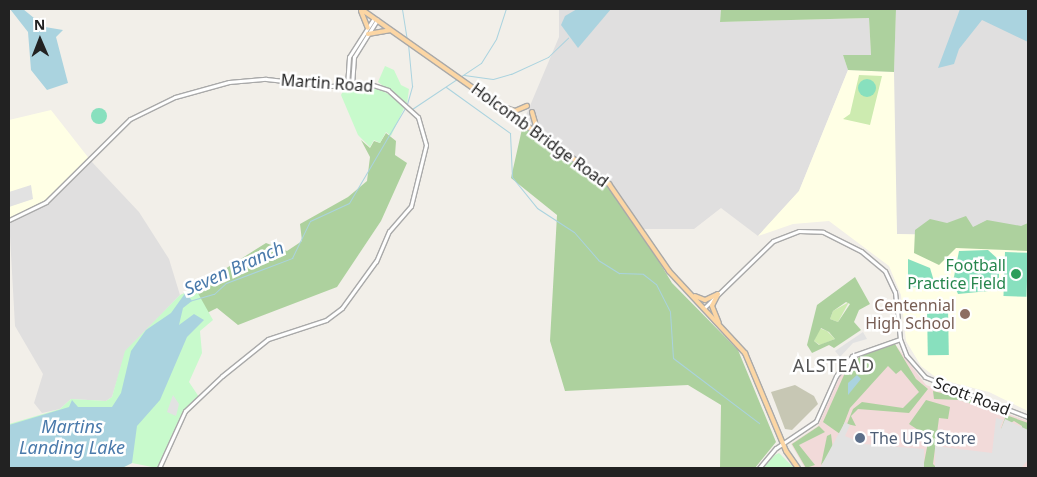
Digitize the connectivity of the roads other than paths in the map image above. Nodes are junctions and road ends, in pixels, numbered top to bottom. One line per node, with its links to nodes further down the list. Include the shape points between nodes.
1 (360, 9): 2 (main road, Holcomb Bridge Road); 3 (main road)
2 (376, 19): 3 (street); 4 (main road, Holcomb Bridge Road); 5 (street)
3 (368, 28): 7 (street, via 349,57)
4 (390, 30): 5 (main road); 8 (main road, Holcomb Bridge Road)
5 (368, 34): 6 (street, via 354,57)
6 (352, 85): 7 (street, Martin Road); 20 (street, Martin Road, via 370,84 388,90 421,122 426,145 410,206 389,231 376,261 337,314 268,339 190,406)
7 (347, 86): 12 (street, Martin Road, via 248,79 161,102 119,126 46,202)
8 (501, 106): 9 (main road, via 515,111); 11 (main road, Holcomb Bridge Road)
9 (527, 106)
10 (532, 112): 11 (main road)
11 (538, 132): 14 (main road, Holcomb Bridge Road, via 609,184 665,266)
12 (9, 220)
13 (718, 294): 14 (main road, via 705,300); 15 (street, Scott Road); 16 (main road, via 712,306); 17 (street, Scott Road, via 773,241 799,231 823,232 860,251 885,271 895,292)
14 (691, 295): 15 (main road, Holcomb Bridge Road)
15 (704, 308): 16 (main road, Holcomb Bridge Road)
16 (719, 324): 19 (main road, Holcomb Bridge Road, via 751,363)
17 (900, 339): 18 (street, Scott Road, via 915,368 935,384); 19 (street, via 852,356 836,376 816,421)
18 (1028, 417)
19 (783, 443): 21 (street); 22 (main road, Holcomb Bridge Road)
20 (159, 468)
21 (759, 468)
22 (798, 468)

